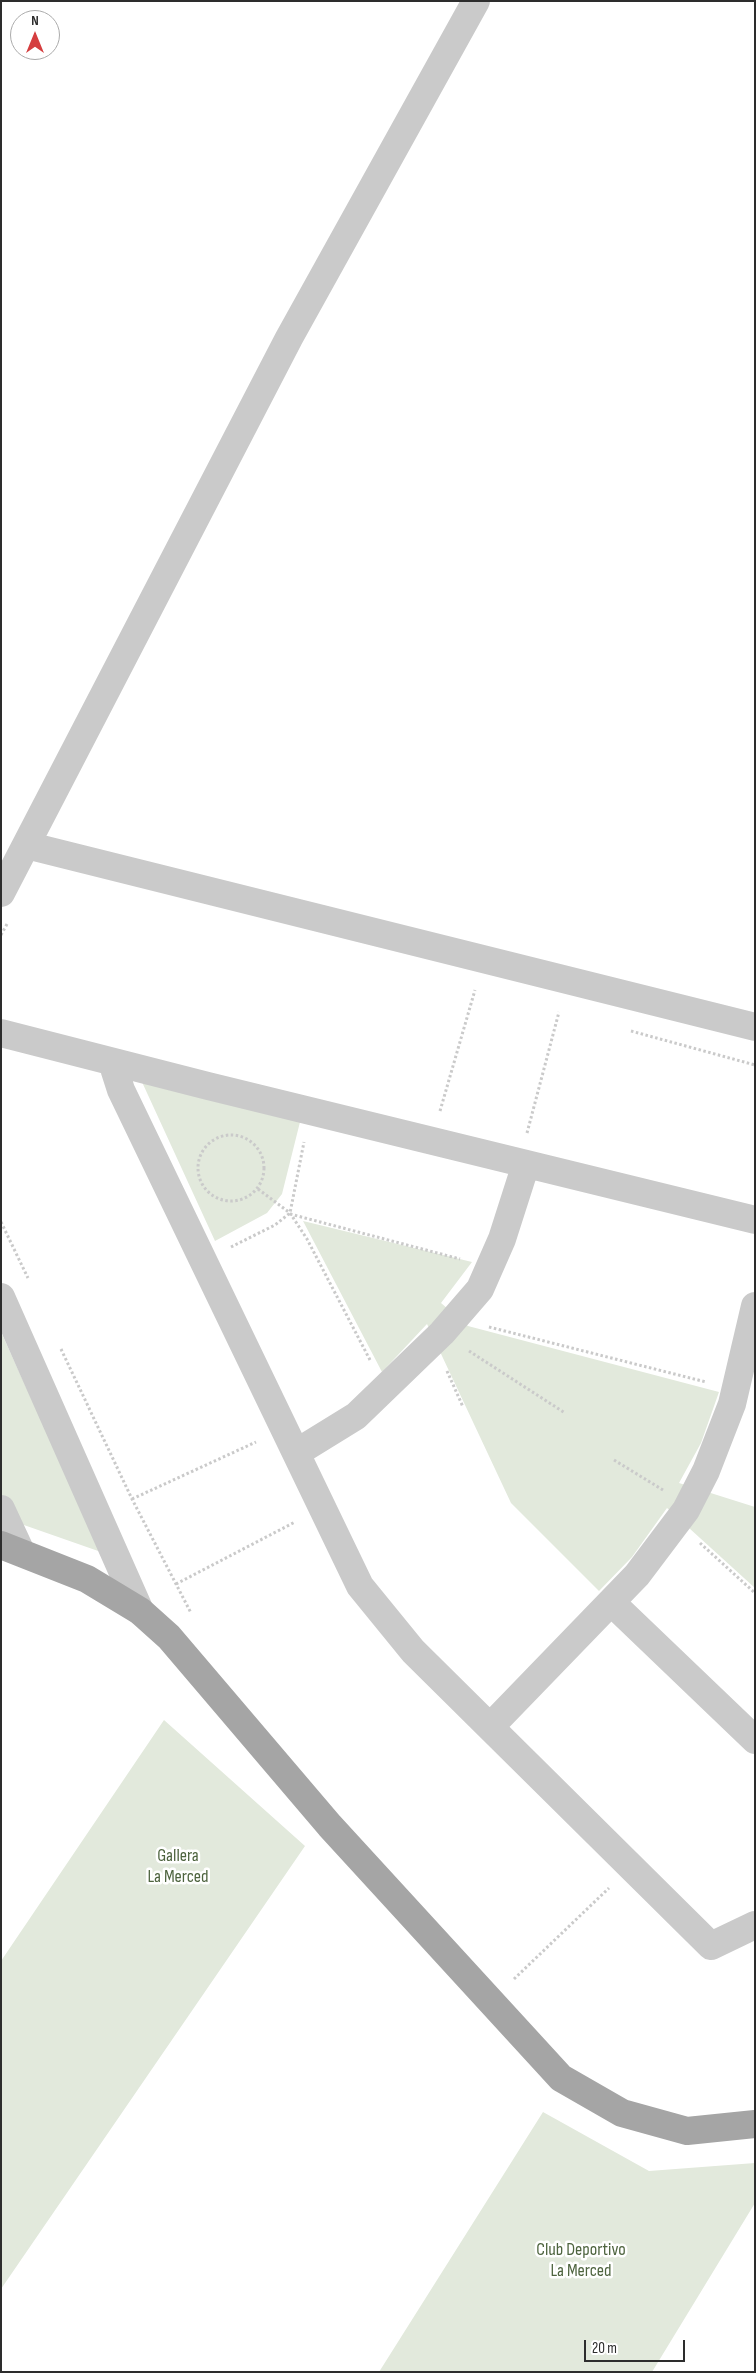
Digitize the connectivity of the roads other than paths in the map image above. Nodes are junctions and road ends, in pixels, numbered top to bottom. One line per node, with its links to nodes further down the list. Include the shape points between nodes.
1 (476, 1): 2 (street, via 289,338)
2 (26, 845): 3 (street); 4 (street)
3 (1, 893)
4 (755, 1027)
5 (1, 1033): 6 (street)
6 (112, 1062): 7 (street); 12 (street, via 121,1090)
7 (522, 1163): 8 (street); 12 (street, via 502,1239 480,1289 400,1375 356,1416)
8 (755, 1220)
9 (1, 1297): 16 (street)
10 (755, 1306): 11 (street)
11 (741, 1397): 15 (street, via 686,1510 674,1508 637,1575)
12 (296, 1453): 17 (street, via 360,1586 413,1651)
13 (1, 1509): 14 (street)
14 (11, 1549): 16 (main road, via 87,1579)
15 (611, 1602): 17 (street); 18 (street)
16 (140, 1611): 20 (main road, via 168,1637 330,1826 561,2078 622,2113 687,2131)
17 (490, 1727): 19 (street, via 711,1946)
18 (755, 1740)
19 (755, 1925)
20 (755, 2124)

